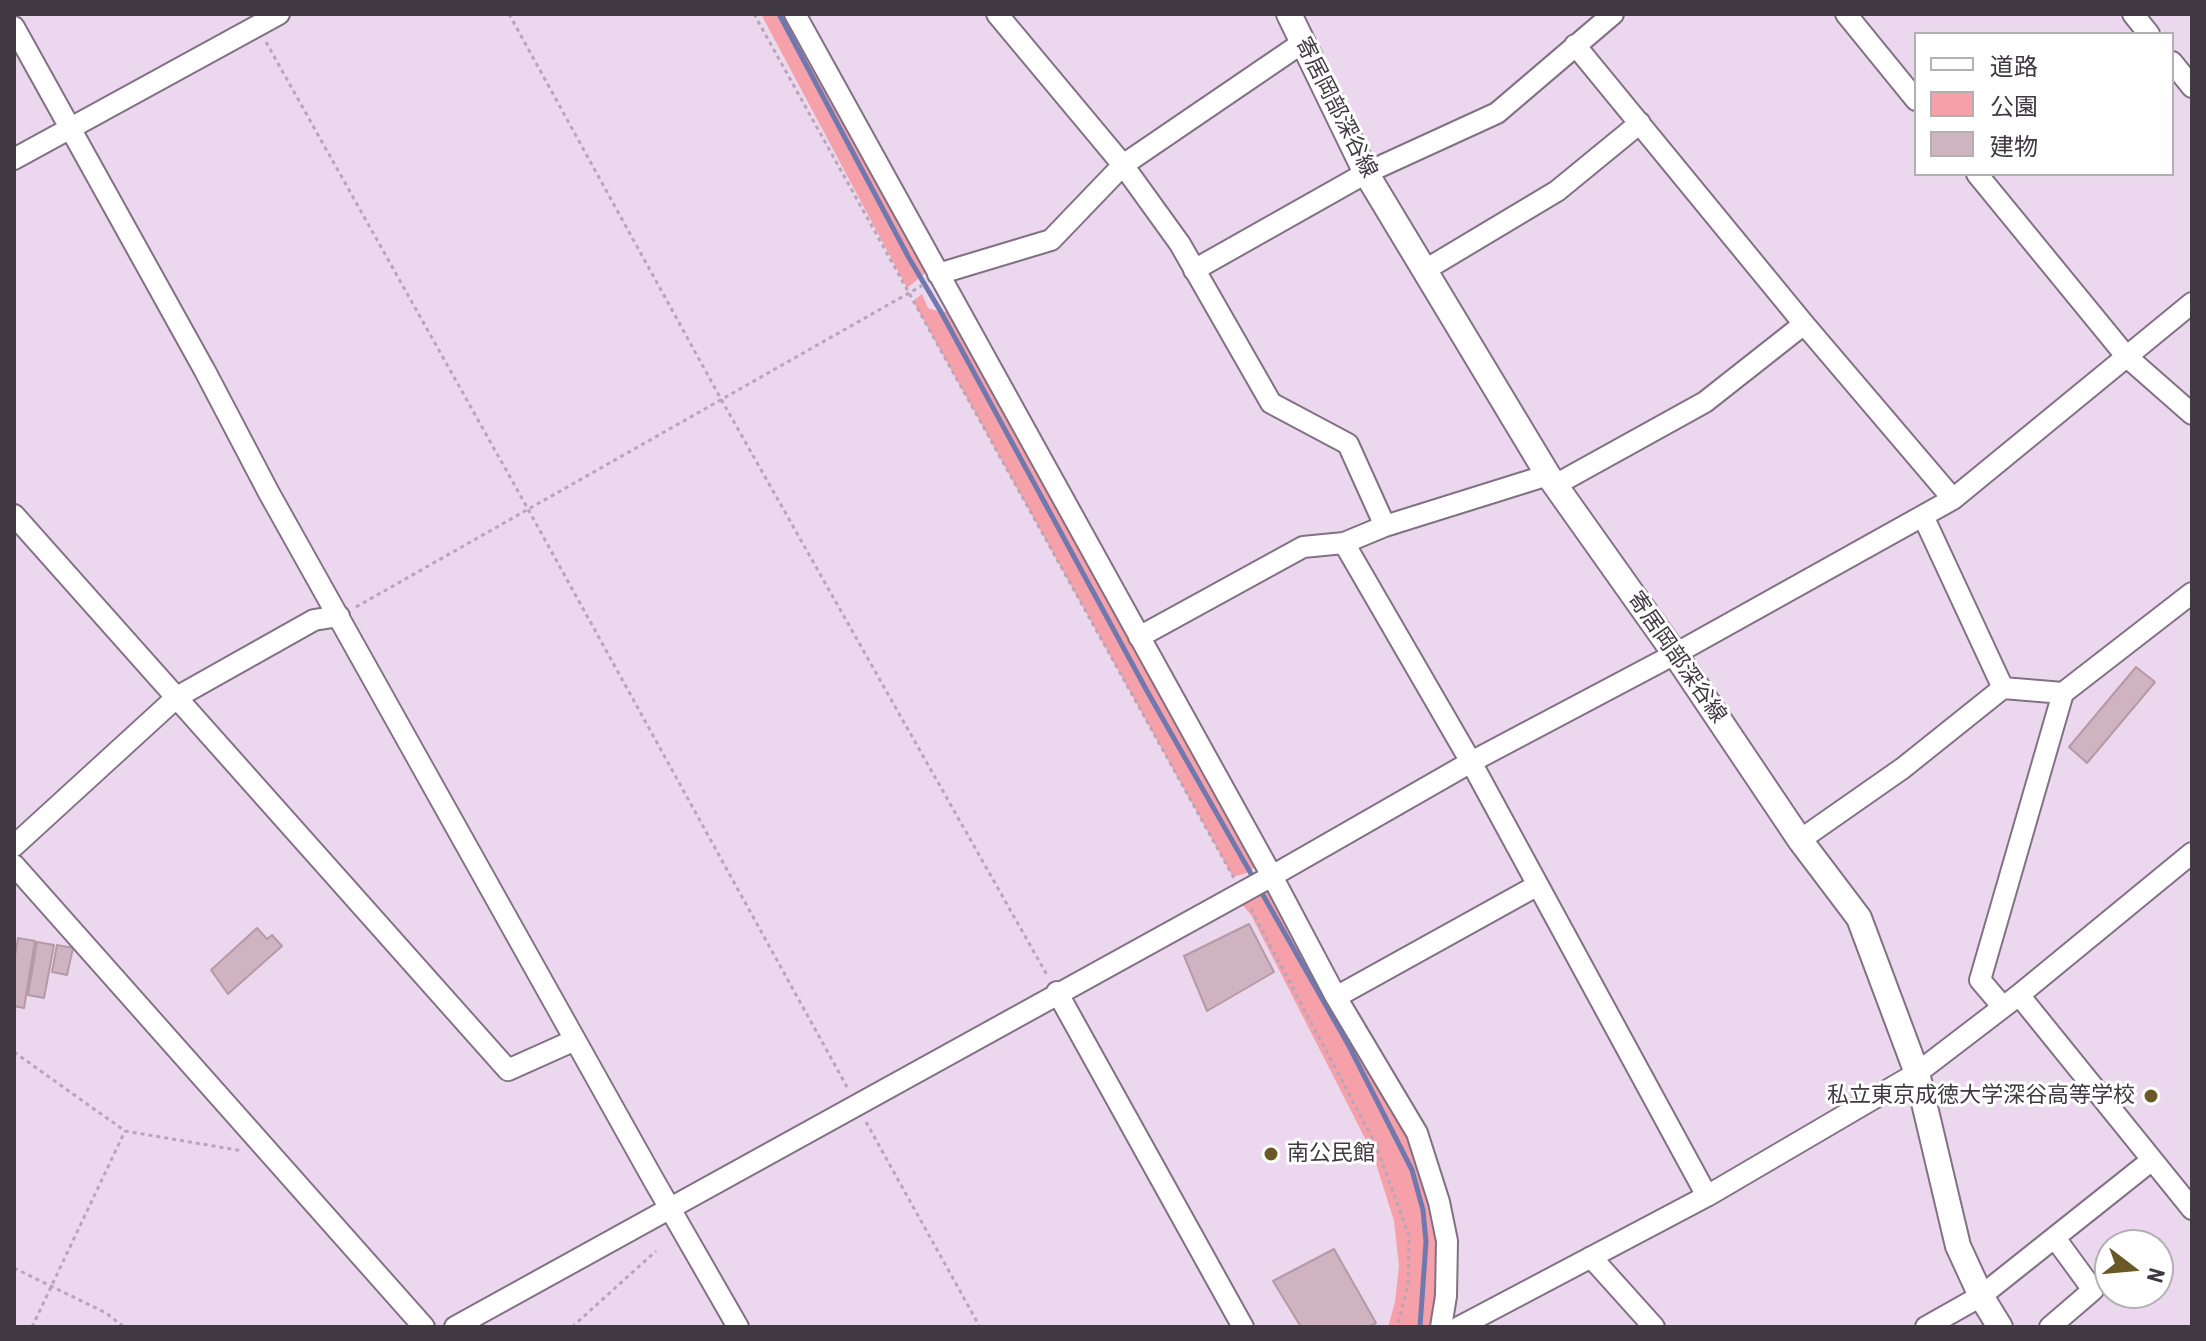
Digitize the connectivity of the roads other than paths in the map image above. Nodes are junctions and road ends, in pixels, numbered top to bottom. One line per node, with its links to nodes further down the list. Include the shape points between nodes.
1 (279, 14): 16 (street)
2 (795, 14): 23 (street)
3 (997, 14): 18 (street)
4 (1289, 14): 10 (main road, 寄居岡部深谷線)
5 (1613, 14): 11 (street)
6 (1846, 14): 14 (street)
7 (2133, 14): 9 (street)
8 (14, 27): 16 (street)
9 (2147, 32)
10 (1302, 43): 18 (street); 19 (main road, 寄居岡部深谷線)
11 (1575, 45): 15 (street); 19 (street, via 1497,113)
12 (2174, 64): 13 (street)
13 (2192, 87)
14 (1914, 98)
15 (1640, 123): 22 (street, via 1557,191); 25 (street)
16 (71, 128): 17 (street); 35 (street)
17 (14, 159)
18 (1123, 165): 21 (street); 23 (street, via 1051,240)
19 (1366, 173): 21 (street); 22 (main road, 寄居岡部深谷線)
20 (1979, 176): 26 (street)
21 (1194, 270): 32 (street, via 1271,403 1348,444)
22 (1425, 270): 28 (main road, 寄居岡部深谷線)
23 (938, 274): 36 (street)
24 (2192, 303): 26 (street)
25 (1804, 324): 28 (street, via 1705,402); 29 (street)
26 (2126, 356): 27 (street); 29 (street)
27 (2192, 414)
28 (1552, 480): 32 (street); 37 (main road, 寄居岡部深谷線)
29 (1953, 499): 31 (street)
30 (14, 515): 40 (street)
31 (1923, 516): 37 (street); 38 (street)
32 (1385, 526): 33 (street)
33 (1344, 543): 36 (street, via 1303,547); 41 (street)
34 (2192, 593): 39 (street)
35 (339, 616): 40 (street, via 314,620); 51 (street)
36 (1139, 637): 46 (street)
37 (1675, 654): 41 (street); 42 (main road, 寄居岡部深谷線)
38 (2003, 688): 39 (street); 42 (street, via 1903,768)
39 (2063, 693): 50 (street, via 1980,980)
40 (177, 697): 43 (street); 51 (street, via 508,1070)
41 (1471, 762): 46 (street); 47 (street)
42 (1800, 840): 52 (main road, 寄居岡部深谷線, via 1859,918)
43 (14, 846)
44 (2192, 853): 50 (street)
45 (14, 865): 60 (street)
46 (1272, 876): 48 (street); 49 (street)
47 (1538, 885): 49 (street); 54 (street)
48 (1057, 992): 55 (street); 63 (street)
49 (1336, 997): 64 (street, via 1417,1133 1439,1202 1447,1241)
50 (2011, 1001): 52 (street); 53 (street)
51 (575, 1040): 55 (street)
52 (1917, 1073): 54 (street); 59 (main road, 寄居岡部深谷線, via 1958,1246)
53 (2152, 1160): 56 (street); 57 (street)
54 (1707, 1196): 58 (street)
55 (669, 1208): 61 (street); 62 (street)
56 (2192, 1209)
57 (2055, 1238): 59 (street); 69 (street, via 2093,1290)
58 (1591, 1257): 65 (street); 66 (street)
59 (1981, 1296): 67 (street); 68 (main road, 寄居岡部深谷線)
60 (424, 1327)
61 (455, 1327)
62 (738, 1327)
63 (1243, 1327)
64 (1441, 1327)
65 (1459, 1327)
66 (1654, 1327)
67 (1926, 1327)
68 (2000, 1327)
69 (2050, 1327)

